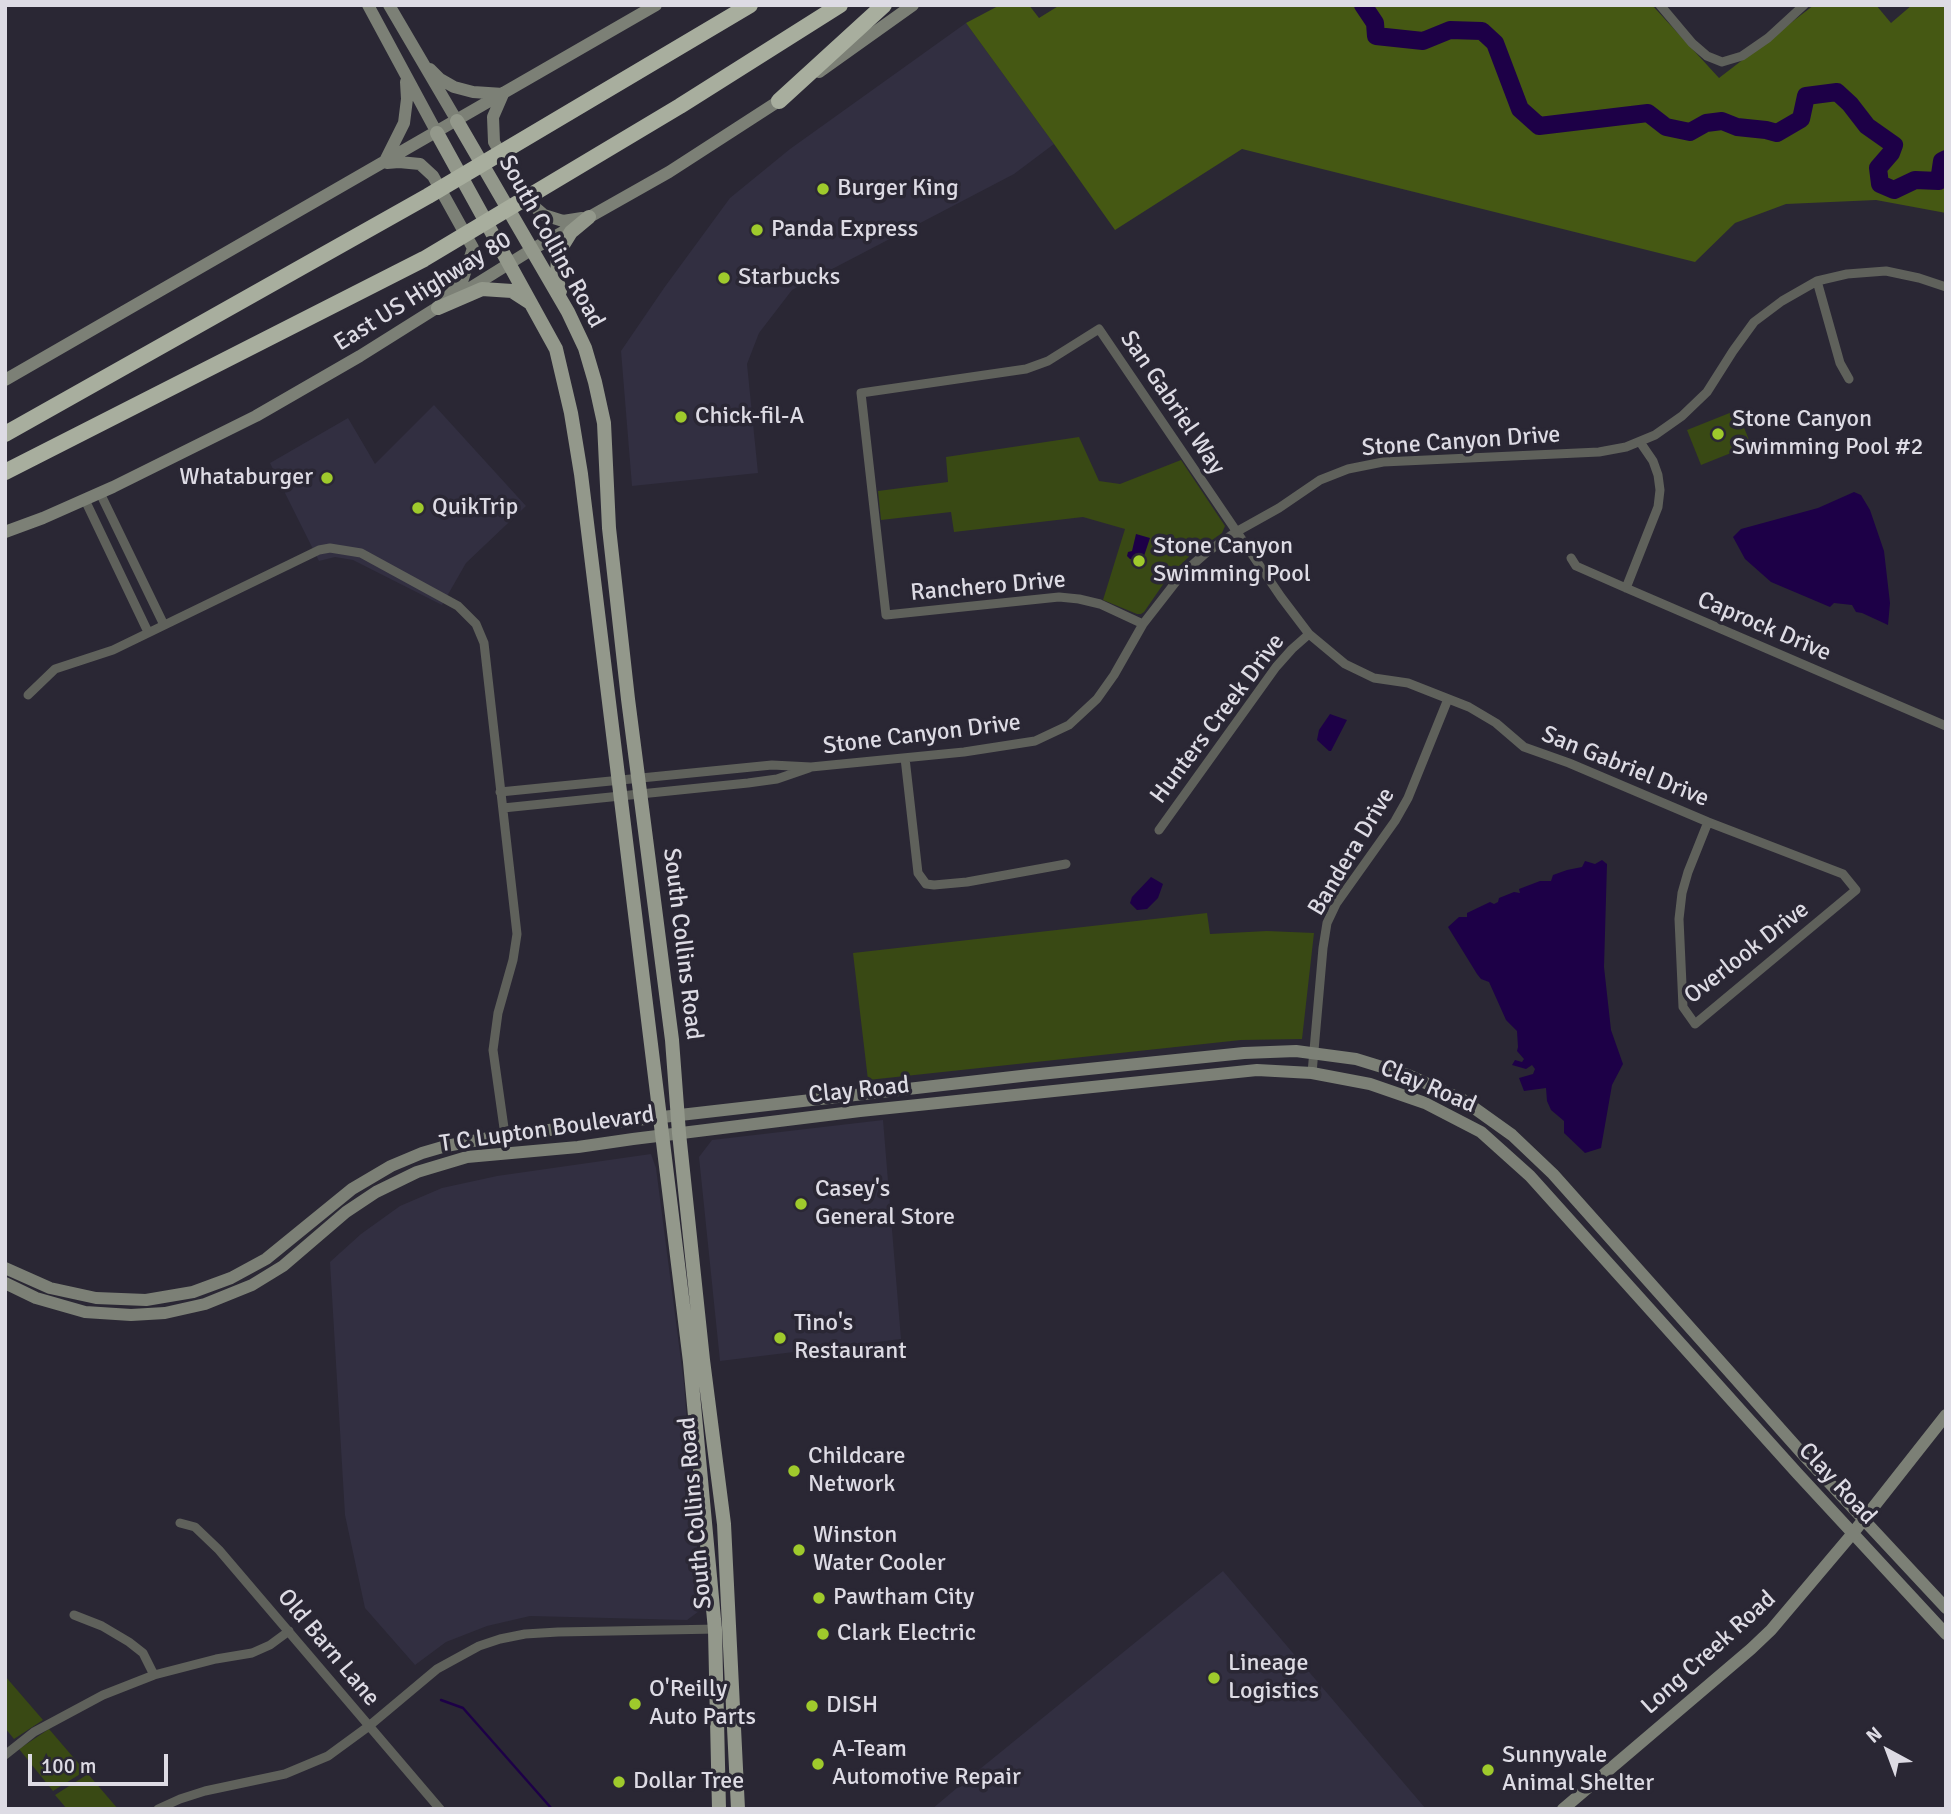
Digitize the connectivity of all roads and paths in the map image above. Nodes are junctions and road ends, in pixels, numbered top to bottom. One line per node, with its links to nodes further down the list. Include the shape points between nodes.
1 (368, 5): 11 (main road)
2 (388, 5): 10 (main road)
3 (656, 5): 12 (main road)
4 (750, 5): 28 (highway, via 428,196)
5 (840, 5): 30 (highway, via 424,259)
6 (884, 5): 13 (highway)
7 (913, 5): 13 (main road, East US Highway 80)
8 (1660, 5): 9 (street, via 1692,43 1722,62 1742,56)
9 (1804, 5)
10 (422, 62): 12 (main road, via 454,87); 14 (main road)
11 (406, 77): 15 (main road); 16 (main road, via 404,123)
12 (503, 94): 14 (main road); 17 (main road, via 494,117 494,142 529,202 544,215 563,221)
13 (779, 101): 17 (main road, East US Highway 80)
14 (457, 121): 15 (main road); 18 (main road, South Collins Road)
15 (437, 132): 16 (main road); 19 (main road, South Collins Road)
16 (383, 164): 23 (main road, via 420,164 433,176 473,248 462,282); 26 (main road)
17 (589, 217): 18 (main road, East US Highway 80); 24 (main road, via 571,232 558,253 557,280)
18 (531, 250): 19 (main road, East US Highway 80); 24 (main road, South Collins Road)
19 (508, 263): 22 (main road, South Collins Road); 23 (main road, East US Highway 80)
20 (1817, 281): 21 (street, Stone Canyon Drive, via 1886,271); 25 (street, via 1840,363); 29 (street, Stone Canyon Drive, via 1755,322 1707,392 1682,416)
21 (1946, 287)
22 (530, 303): 23 (main road, via 512,291 482,289); 34 (main road, South Collins Road, via 555,349 571,413)
23 (438, 308): 31 (main road, East US Highway 80, via 256,416)
24 (568, 312): 33 (main road, South Collins Road, via 585,348 604,423)
25 (1849, 379)
26 (5, 380)
27 (861, 393): 36 (street, San Gabriel Way, via 1026,369 1100,329); 39 (street, Ranchero Drive, via 886,615 1059,597 1100,604)
28 (5, 434)
29 (1640, 442): 36 (street, Stone Canyon Drive, via 1599,452 1383,462 1348,469 1320,480); 38 (street, via 1653,461 1660,490 1658,507)
30 (5, 472)
31 (100, 493): 32 (main road, East US Highway 80); 40 (street)
32 (85, 500): 35 (main road, East US Highway 80); 41 (street)
33 (609, 528): 34 (main road); 49 (main road, South Collins Road)
34 (588, 530): 50 (main road, South Collins Road)
35 (5, 531)
36 (1236, 532): 39 (street, Stone Canyon Drive, via 1182,574); 42 (street, San Gabriel Drive)
37 (1571, 558): 38 (street, Caprock Drive, via 1576,566)
38 (1626, 589): 45 (street, Caprock Drive)
39 (1143, 624): 46 (street, Stone Canyon Drive, via 1103,691 1069,725 1018,745)
40 (164, 625): 41 (street); 52 (street, via 319,550 361,553 458,606 476,624 484,643)
41 (148, 632): 43 (street, via 113,650 55,669)
42 (1309, 634): 44 (street, San Gabriel Drive, via 1345,664 1374,678 1408,683); 57 (street, Hunters Creek Drive, via 1276,667)
43 (28, 695)
44 (1448, 699): 56 (street, San Gabriel Drive, via 1496,723 1524,747); 60 (street, Bandera Drive, via 1408,798 1327,923)
45 (1946, 726)
46 (905, 758): 47 (street, Stone Canyon Drive); 58 (street, via 918,873 926,884)
47 (811, 767): 48 (street, Stone Canyon Drive); 51 (street, Stone Canyon Drive, via 777,779)
48 (721, 770): 49 (street, Stone Canyon Drive); 51 (street)
49 (638, 779): 50 (street, Stone Canyon Drive); 53 (main road, South Collins Road)
50 (619, 780): 52 (street, Stone Canyon Drive); 54 (main road, South Collins Road)
51 (723, 786): 53 (street, Stone Canyon Drive)
52 (500, 792): 55 (street)
53 (640, 795): 54 (street, Stone Canyon Drive); 62 (main road, South Collins Road)
54 (621, 797): 55 (street, Stone Canyon Drive); 63 (main road, South Collins Road)
55 (503, 808): 65 (street, via 517,934 493,1050)
56 (1708, 822): 59 (street, San Gabriel Drive, via 1843,874); 59 (street, Overlook Drive, via 1682,892 1679,919 1683,1007 1696,1024)
57 (1159, 830)
58 (1066, 864)
59 (1856, 890)
60 (1313, 1053): 61 (street, Bandera Drive); 62 (main road, Clay Road, via 1244,1053); 76 (main road, Clay Road, via 1356,1059 1408,1075 1463,1100 1512,1135 1553,1174)
61 (1312, 1073): 64 (main road, Clay Road, via 1257,1070); 78 (main road, Clay Road, via 1381,1087 1426,1103 1481,1132 1530,1176)
62 (678, 1115): 63 (main road, T C Lupton Boulevard); 64 (main road, South Collins Road)
63 (660, 1116): 65 (main road, T C Lupton Boulevard); 66 (main road, South Collins Road)
64 (679, 1133): 66 (main road, T C Lupton Boulevard); 74 (main road, South Collins Road)
65 (505, 1135): 67 (main road); 68 (main road, T C Lupton Boulevard, via 404,1160 352,1189)
66 (662, 1135): 67 (main road, T C Lupton Boulevard); 74 (main road, South Collins Road)
67 (507, 1152): 69 (main road, T C Lupton Boulevard, via 452,1160 417,1172 366,1198)
68 (316, 1219): 69 (main road); 72 (main road, T C Lupton Boulevard, via 276,1252 231,1278 182,1294)
69 (325, 1231): 73 (main road, T C Lupton Boulevard, via 283,1266 241,1291 189,1309)
70 (5, 1268): 72 (main road, T C Lupton Boulevard, via 59,1290)
71 (5, 1283): 73 (main road, T C Lupton Boulevard, via 74,1310)
72 (132, 1300): 73 (main road)
73 (131, 1315)
74 (695, 1345): 81 (main road, South Collins Road, via 724,1524)
75 (1946, 1415): 76 (main road, Long Creek Road)
76 (1864, 1519): 78 (main road, Long Creek Road); 79 (main road, Clay Road)
77 (180, 1523): 82 (street, Old Barn Lane, via 203,1534)
78 (1853, 1532): 83 (main road, Clay Road); 91 (main road, Long Creek Road, via 1789,1611 1751,1649)
79 (1946, 1608)
80 (74, 1615): 84 (street, via 129,1642 143,1653)
81 (722, 1629): 85 (street, via 558,1632 500,1639 437,1669); 89 (main road, South Collins Road); 90 (main road, South Collins Road)
82 (289, 1631): 84 (street, via 252,1653); 85 (street, Old Barn Lane)
83 (1946, 1634)
84 (154, 1675): 86 (street, via 103,1695 34,1732)
85 (369, 1726): 87 (street, via 328,1756 285,1774 205,1791); 88 (street, Old Barn Lane)
86 (5, 1755)
87 (158, 1809)
88 (440, 1809)
89 (719, 1809)
90 (738, 1809)
91 (1563, 1809)

